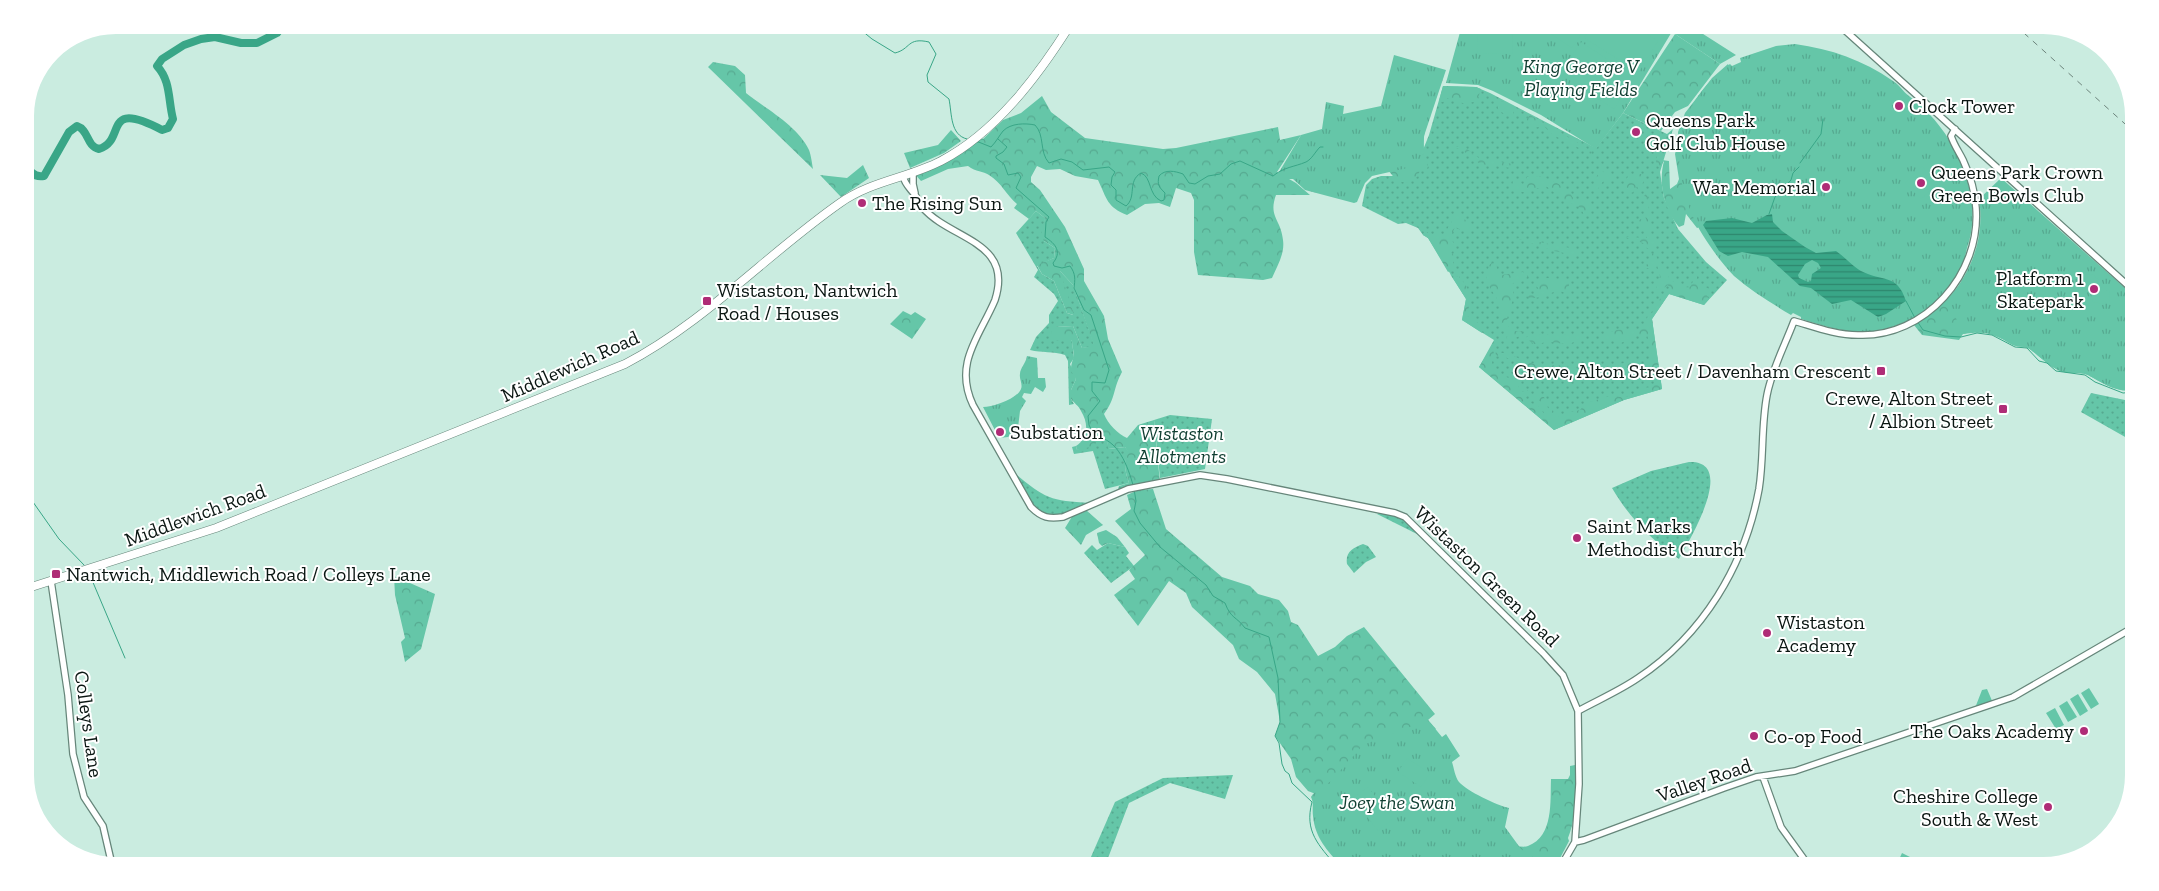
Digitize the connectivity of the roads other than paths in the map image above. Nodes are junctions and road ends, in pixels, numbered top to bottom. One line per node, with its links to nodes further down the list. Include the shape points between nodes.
1 (1064, 34): 4 (highway, Middlewich Road, via 1027,88 977,135 941,161)
2 (1849, 34): 3 (street)
3 (1955, 130): 7 (street); 11 (street, via 1951,136 1968,173 1977,217 1967,264 1956,282 1939,304 1920,318 1886,332 1856,335 1794,321 1768,388 1756,503 1746,538 1730,574 1702,619 1666,656 1632,682)
4 (913, 172): 5 (highway, Middlewich Road); 6 (street)
5 (903, 176): 6 (street, Wistaston Green Road, via 905,184); 8 (highway, Middlewich Road, via 869,186 840,202 700,313 647,352 624,364 216,528)
6 (915, 195): 11 (street, Wistaston Green Road, via 923,208 940,222 986,252 998,270 999,290 967,359 967,389 1031,507 1039,515 1057,518 1128,489 1192,476 1209,476 1395,513 1405,517 1555,666 1568,685)
7 (2125, 283)
8 (51, 581): 9 (highway, Middlewich Road); 14 (street, Colleys Lane, via 67,683 73,754 84,797 103,826)
9 (34, 586)
10 (2125, 632): 12 (street, Valley Road, via 2019,694 1795,771)
11 (1578, 711): 13 (street, Wistaston Green Road, via 1580,784)
12 (1763, 777): 13 (street, Valley Road); 16 (street, via 1781,826)
13 (1575, 842): 15 (street)
14 (110, 857)
15 (1566, 857)
16 (1803, 857)

